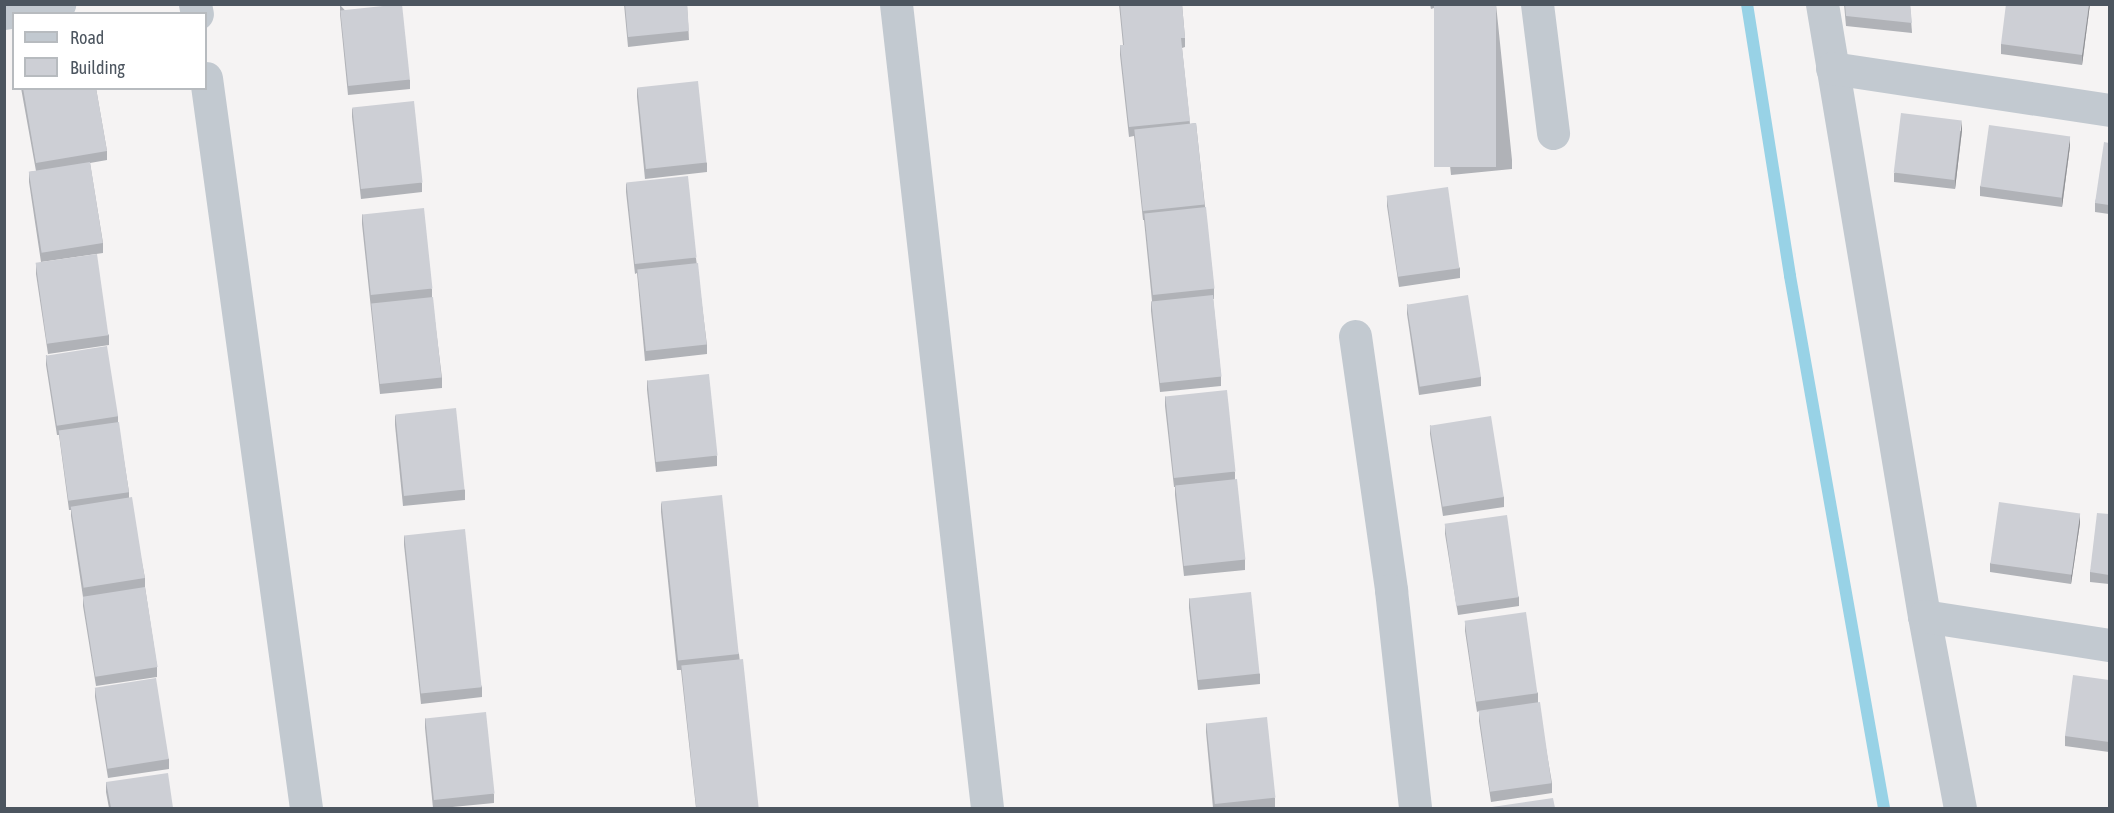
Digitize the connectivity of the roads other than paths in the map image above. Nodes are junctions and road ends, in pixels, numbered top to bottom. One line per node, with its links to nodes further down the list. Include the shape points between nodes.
1 (59, 4): 5 (street)
2 (896, 4): 14 (street)
3 (1537, 4): 9 (street)
4 (1822, 4): 6 (street)
5 (4, 13)
6 (1832, 68): 8 (street); 11 (street)
7 (207, 85): 13 (street)
8 (2109, 110)
9 (1553, 133)
10 (1355, 336): 15 (street, via 1391,590)
11 (1924, 616): 12 (street); 16 (street)
12 (2109, 645)
13 (306, 808)
14 (987, 808)
15 (1415, 808)
16 (1960, 808)

